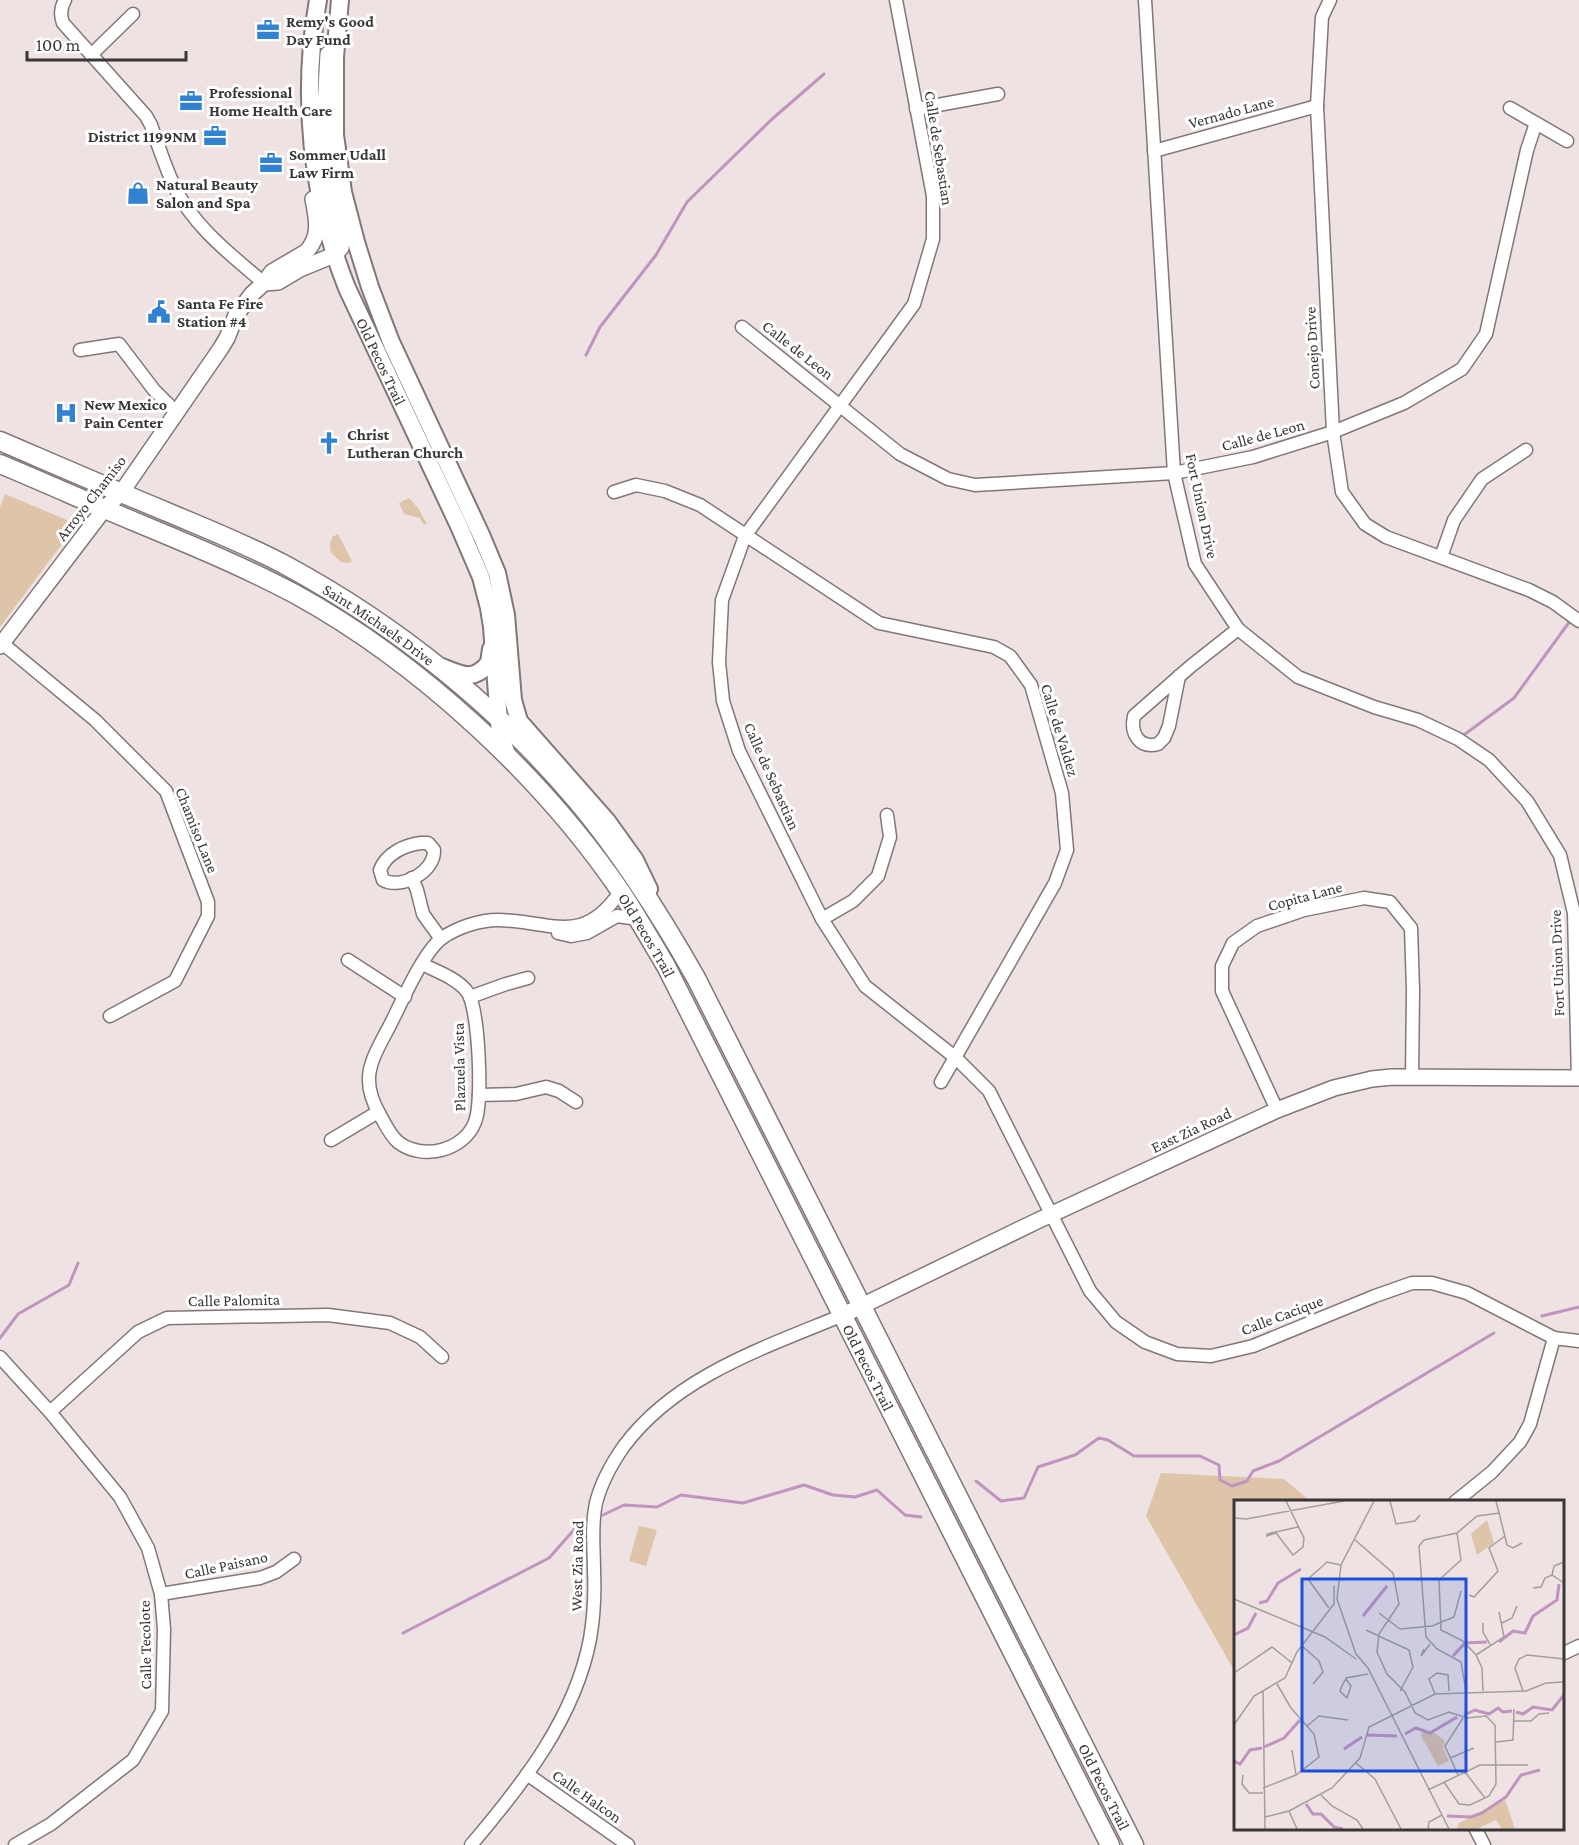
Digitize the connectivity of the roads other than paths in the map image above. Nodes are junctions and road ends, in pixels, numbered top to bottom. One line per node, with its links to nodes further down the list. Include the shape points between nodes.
1 (65, 0): 8 (street, via 61,6 63,23)
2 (318, 0): 9 (main road, Old Pecos Trail)
3 (896, 0): 13 (street, Calle de Sebastian)
4 (1145, 0): 16 (street, Fort Union Drive)
5 (1330, 0): 11 (street, Conejo Drive, via 1322,17)
6 (339, 4): 17 (street, via 328,55 324,111 327,160 342,239 341,248); 47 (main road, Old Pecos Trail, via 335,135 343,192 359,253 391,342 494,566 506,615 513,700 519,721 586,796 635,860)
7 (133, 14): 8 (street)
8 (91, 55): 18 (street, via 146,116 174,186 197,222)
9 (311, 68): 17 (main road, Old Pecos Trail, via 314,157); 18 (street, via 304,129 317,235 306,252 272,272)
10 (998, 94): 13 (street)
11 (1317, 106): 16 (street, Vernado Lane); 23 (street, Conejo Drive)
12 (1510, 108): 14 (street)
13 (916, 109): 21 (street, Calle de Sebastian, via 933,196 933,239 914,304)
14 (1536, 123): 15 (street); 23 (street, Calle de Leon, via 1486,334 1462,369 1404,403)
15 (1567, 141)
16 (1154, 151): 27 (street, Fort Union Drive)
17 (334, 255): 18 (street, Arroyo Chamiso, via 278,282); 34 (main road, Old Pecos Trail, via 472,554 485,590)
18 (264, 283): 22 (street, Arroyo Chamiso, via 236,315 227,338)
19 (742, 327): 21 (street, Calle de Leon)
20 (80, 350): 22 (street, via 119,344)
21 (841, 406): 27 (street, Calle de Leon, via 900,454 948,479 975,485); 31 (street, Calle de Sebastian)
22 (176, 412): 29 (street, Arroyo Chamiso)
23 (1333, 432): 27 (street, Calle de Leon, via 1252,457); 32 (street, Conejo Drive, via 1342,492 1365,524 1386,537)
24 (0, 441): 29 (main road, Saint Michaels Drive)
25 (1526, 450): 32 (street, via 1482,479 1454,520)
26 (0, 464): 30 (main road, Saint Michaels Drive)
27 (1174, 473): 35 (street, Fort Union Drive, via 1195,564)
28 (614, 492): 31 (street, Calle de Valdez, via 636,485 665,491 700,505)
29 (121, 493): 30 (street, Arroyo Chamiso); 37 (main road, Saint Michaels Drive, via 286,566 341,598)
30 (105, 508): 36 (street, Arroyo Chamiso); 40 (main road, Saint Michaels Drive, via 229,561 347,626 436,692)
31 (745, 536): 45 (street, Calle de Sebastian, via 722,600 719,662 723,701 739,751); 56 (street, Calle de Valdez, via 879,622 994,647 1010,656 1030,685 1062,792 1067,850 1056,884)
32 (1441, 557): 33 (street, Conejo Drive, via 1529,590)
33 (1579, 621)
34 (492, 627): 37 (main road, via 490,659 482,671 464,676); 39 (main road, Old Pecos Trail)
35 (1238, 629): 38 (street); 58 (street, Fort Union Drive, via 1298,677 1418,720 1467,744 1489,760 1527,801 1560,855 1574,913)
36 (1, 645): 55 (street, Chamiso Lane, via 95,720 166,791 208,902 208,916 175,981)
37 (435, 665): 39 (main road, Saint Michaels Drive)
38 (1179, 676): 38 (street, via 1167,732 1158,744 1140,742 1132,727 1134,716)
39 (498, 717): 40 (main road, Old Pecos Trail); 47 (main road, Saint Michaels Drive, via 577,801)
40 (508, 757): 43 (main road, Old Pecos Trail, via 560,814)
41 (887, 815): 45 (street, via 890,837 878,876 853,901)
42 (412, 878): 48 (street, via 423,914)
43 (620, 892): 44 (main road, Old Pecos Trail); 46 (street, Plazuela Vista, via 604,911 584,924); 52 (main road, via 639,898)
44 (638, 919): 46 (street, Plazuela Vista, via 617,916 587,933 571,936); 67 (main road, Old Pecos Trail, via 666,966)
45 (822, 919): 56 (street, Calle de Sebastian, via 865,986)
46 (540, 926): 48 (street, Plazuela Vista, via 485,921)
47 (668, 927): 52 (main road, Old Pecos Trail)
48 (441, 939): 50 (street, Plazuela Vista)
49 (348, 960): 54 (street)
50 (422, 964): 53 (street, via 458,983); 54 (street, Plazuela Vista)
51 (528, 978): 53 (street)
52 (696, 978): 66 (main road, Old Pecos Trail)
53 (470, 997): 60 (street, Plazuela Vista, via 476,1016)
54 (405, 998): 63 (street, Plazuela Vista, via 368,1074)
55 (110, 1016)
56 (956, 1058): 59 (street, Calle de Valdez); 65 (street, Calle de Sebastian, via 989,1091)
57 (1412, 1077): 58 (street, East Zia Road); 62 (street, East Zia Road, via 1345,1085); 62 (street, Copita Lane, via 1411,928 1390,902 1364,898 1304,910 1257,926 1233,943 1222,966 1222,991)
58 (1578, 1078)
59 (941, 1083)
60 (479, 1095): 61 (street, via 516,1094 546,1087); 63 (street, Plazuela Vista, via 478,1113 470,1132 442,1151 427,1152 402,1144 392,1136)
61 (576, 1102)
62 (1277, 1110): 65 (street, East Zia Road)
63 (378, 1112): 64 (street)
64 (331, 1140)
65 (1051, 1214): 66 (street, East Zia Road); 68 (street, Calle Cacique, via 1090,1291 1116,1322 1144,1342 1171,1353 1211,1356 1253,1346 1412,1283 1432,1283 1467,1293)
66 (862, 1305): 67 (street, East Zia Road); 84 (main road, Old Pecos Trail)
67 (843, 1315): 78 (street, West Zia Road, via 703,1378 675,1396 624,1446 605,1478 597,1503 594,1608 582,1672 566,1712); 83 (main road, Old Pecos Trail)
68 (1554, 1338): 69 (street, Calle Cacique); 73 (street, via 1530,1424 1520,1442)
69 (1579, 1341)
70 (442, 1357): 72 (street, Calle Palomita, via 420,1337 390,1323 328,1315 167,1318 138,1332)
71 (0, 1358): 72 (street, Calle Tecolote)
72 (50, 1412): 75 (street, Calle Tecolote, via 120,1497 148,1548)
73 (1457, 1500)
74 (294, 1559): 75 (street, Calle Paisano, via 260,1578)
75 (161, 1594): 80 (street, Calle Tecolote, via 162,1711 133,1760 51,1824)
76 (1579, 1646): 77 (street)
77 (1564, 1654)
78 (527, 1774): 81 (street, West Zia Road); 82 (street, Calle Halcon)
79 (1476, 1830): 85 (street)
80 (15, 1845)
81 (471, 1845)
82 (628, 1845)
83 (1110, 1845)
84 (1134, 1845)
85 (1484, 1845)

